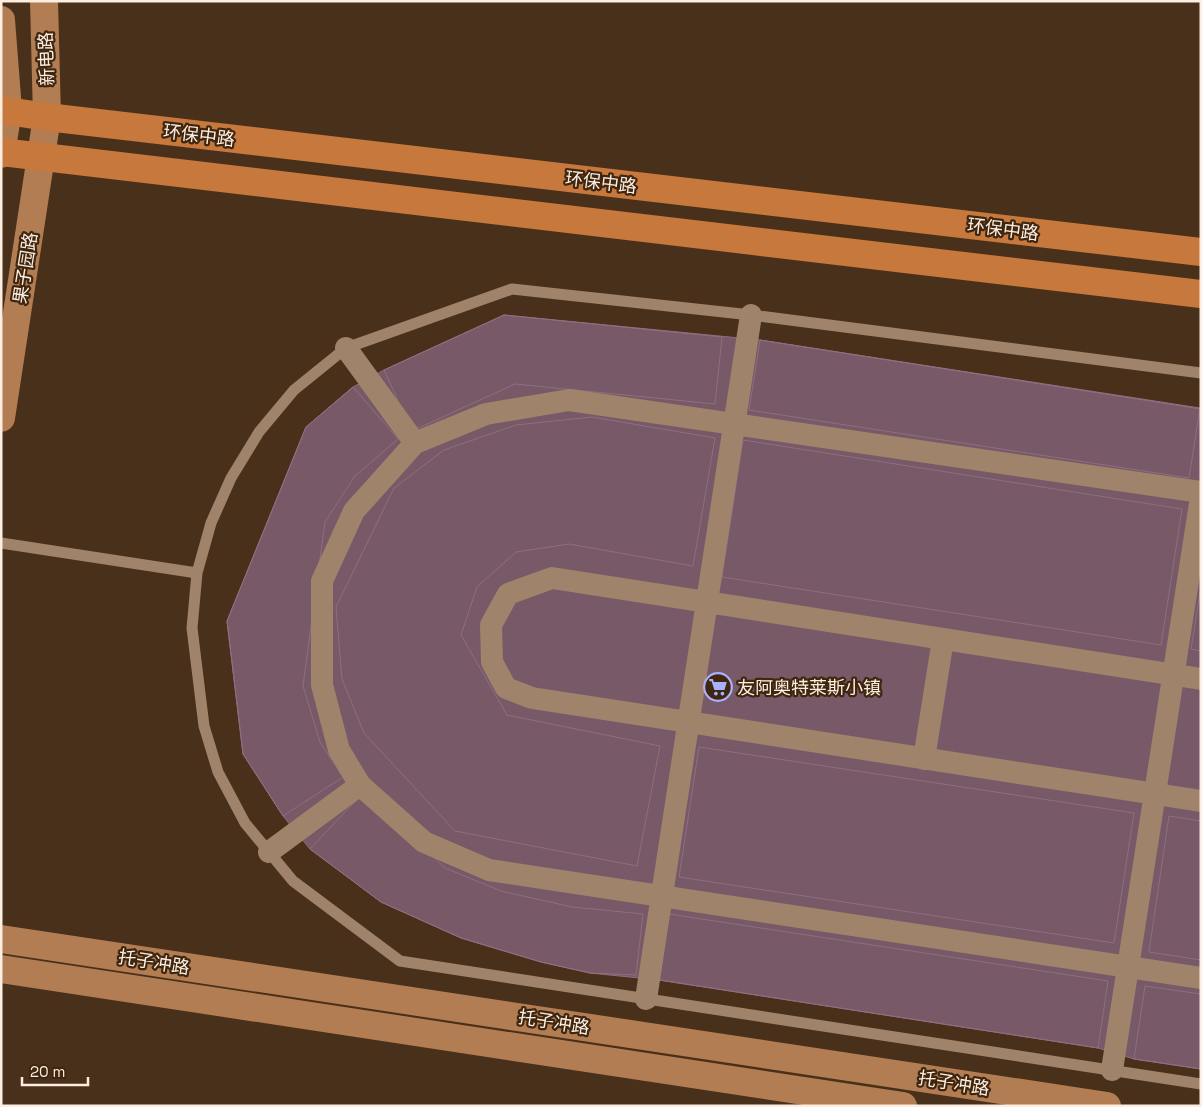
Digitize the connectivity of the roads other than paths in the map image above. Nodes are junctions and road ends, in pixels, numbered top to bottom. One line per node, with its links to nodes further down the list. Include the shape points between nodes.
1 (44, 1): 4 (street, 新电路)
2 (1, 20): 3 (street)
3 (5, 110): 4 (main road, 环保中路); 5 (street)
4 (48, 117): 6 (street, 果子园路); 7 (main road, 环保中路)
5 (1, 153): 6 (main road)
6 (42, 157): 8 (main road); 12 (street, 果子园路)
7 (1201, 252)
8 (1201, 294)
9 (751, 315): 10 (lane, via 512,289); 11 (lane); 13 (street)
10 (346, 348): 14 (street); 18 (lane, via 294,390 259,432 231,478 211,523)
11 (1201, 373)
12 (1, 418)
13 (734, 424): 14 (street, via 569,400 486,414); 15 (street); 19 (street)
14 (415, 443): 25 (street, via 354,511 322,581 322,685 339,750)
15 (1201, 492)
16 (1201, 497): 21 (street)
17 (1, 543): 18 (lane)
18 (196, 572): 28 (lane, via 192,628 204,726 218,772 245,823)
19 (707, 602): 20 (street); 23 (street); 23 (street, via 552,578 508,594 491,625 492,662 506,688 532,698)
20 (943, 639): 21 (street); 24 (street)
21 (1173, 675): 22 (street); 26 (street)
22 (1201, 679)
23 (688, 722): 24 (street); 29 (street)
24 (924, 758): 26 (street)
25 (360, 785): 28 (street); 29 (street, via 424,842 489,870)
26 (1154, 794): 27 (street); 31 (street)
27 (1201, 801)
28 (270, 852): 34 (lane, via 293,881 400,961)
29 (662, 896): 31 (street); 34 (street)
30 (1, 939): 38 (street, 托子冲路)
31 (1128, 968): 33 (street); 35 (street)
32 (1, 969): 37 (street, 托子冲路)
33 (1201, 978)
34 (646, 999): 35 (lane)
35 (1112, 1070): 36 (lane)
36 (1201, 1084)
37 (886, 1104)
38 (1107, 1106)

